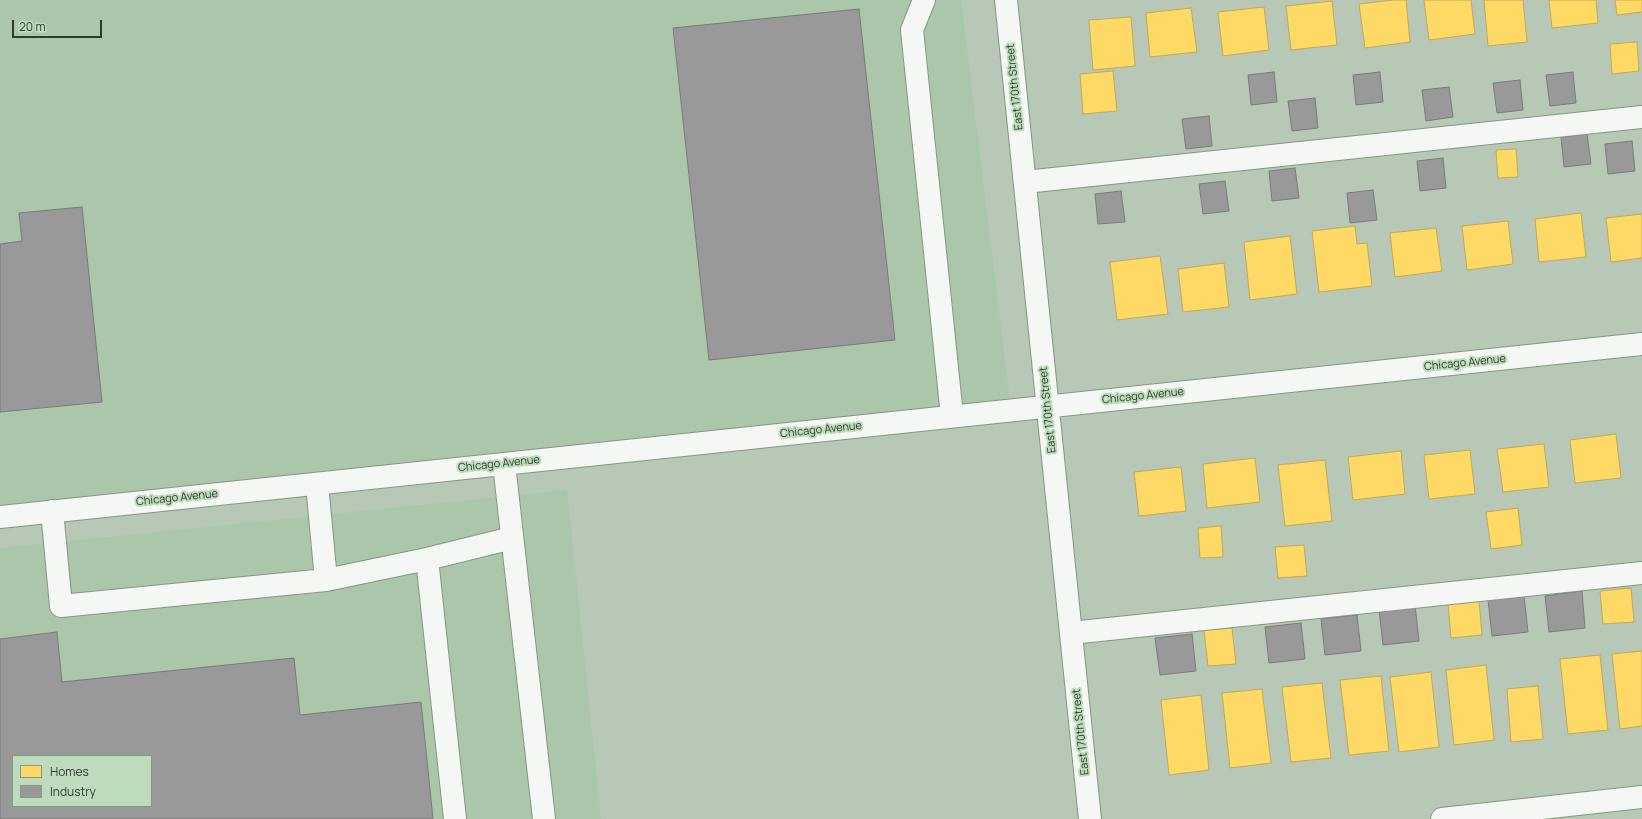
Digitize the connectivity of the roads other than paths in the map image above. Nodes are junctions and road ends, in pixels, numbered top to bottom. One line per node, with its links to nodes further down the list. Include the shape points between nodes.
1 (924, 0): 7 (street, via 912,30)
2 (1006, 0): 4 (street, East 170th Street)
3 (1642, 117): 4 (street)
4 (1025, 182): 6 (street, East 170th Street)
5 (1642, 344): 6 (street, Chicago Avenue)
6 (1048, 406): 7 (street, Chicago Avenue); 16 (street, East 170th Street)
7 (952, 416): 8 (street, Chicago Avenue)
8 (504, 464): 9 (street, Chicago Avenue); 12 (street)
9 (317, 484): 10 (street, Chicago Avenue); 15 (street)
10 (52, 511): 11 (street, Chicago Avenue); 15 (street, via 61,606)
11 (0, 517)
12 (512, 538): 13 (street); 19 (street)
13 (427, 559): 15 (street); 18 (street)
14 (1642, 573): 16 (street)
15 (326, 580)
16 (1071, 633): 20 (street, East 170th Street)
17 (1642, 797): 21 (street)
18 (455, 819)
19 (544, 819)
20 (1090, 819)
21 (1442, 819)

